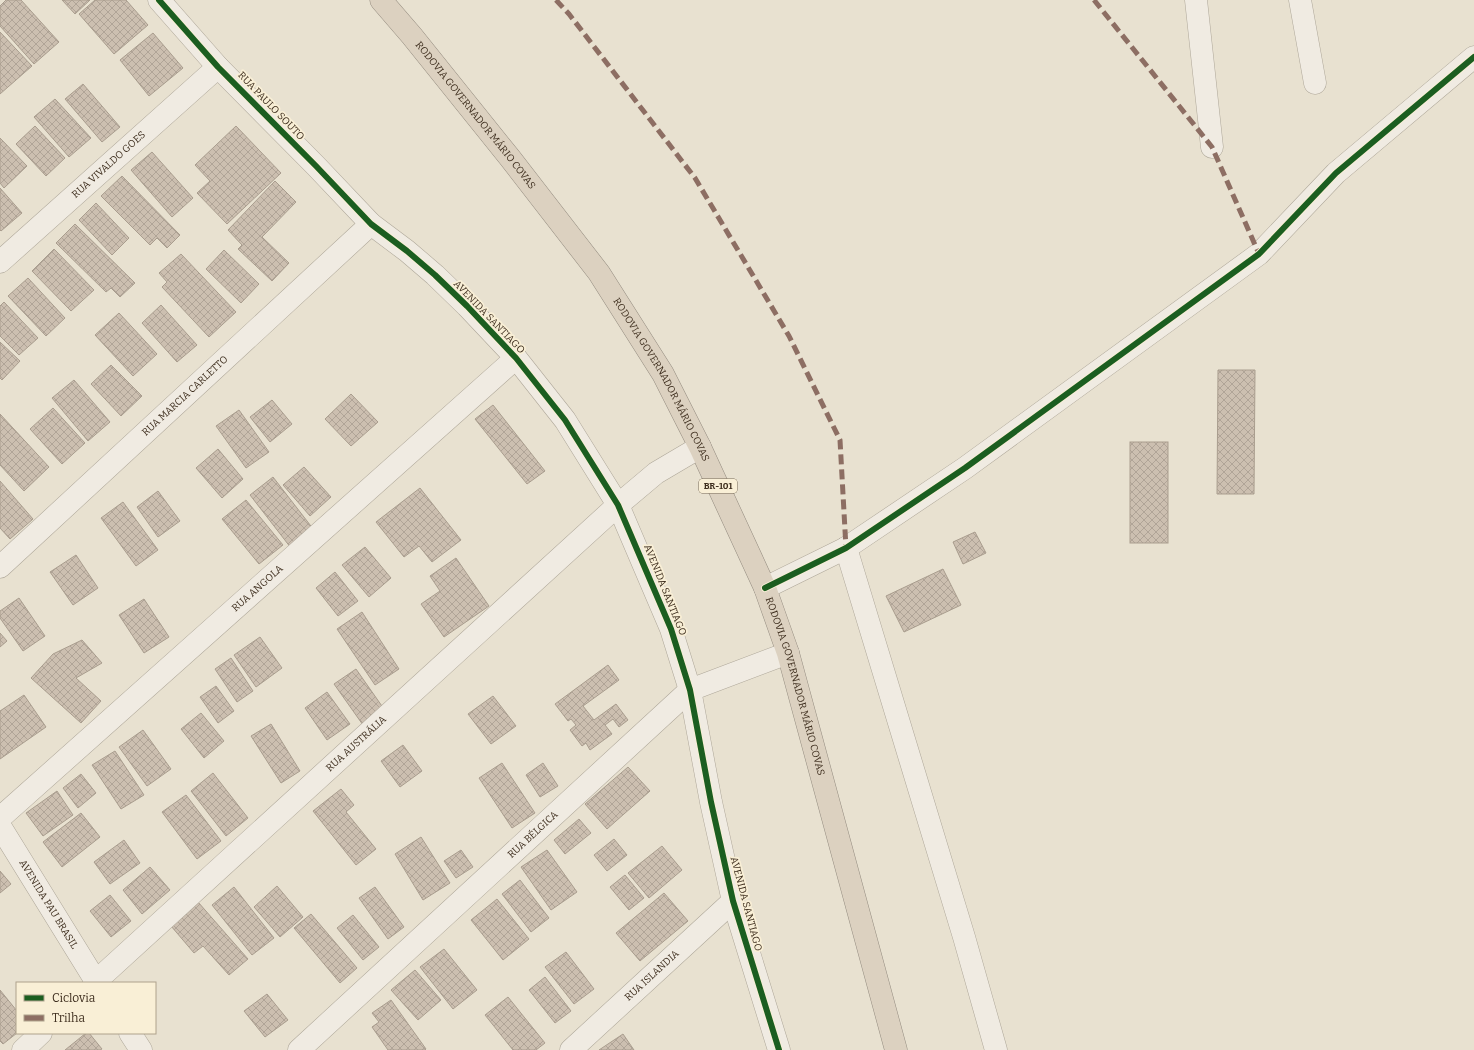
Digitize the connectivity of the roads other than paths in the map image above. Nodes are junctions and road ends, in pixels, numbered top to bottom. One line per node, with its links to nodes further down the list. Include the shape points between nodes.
1 (159, 0): 6 (street, RUA PAULO SOUTO)
2 (381, 0): 12 (highway, RODOVIA GOVERNADOR MÁRIO COVAS / BR-101, via 505,152 599,273 663,374)
3 (1196, 0): 8 (street)
4 (1300, 0): 7 (street)
5 (1474, 57): 14 (street, via 1336,173 1259,254 965,468)
6 (218, 67): 9 (street, RUA PAULO SOUTO); 10 (street, RUA VIVALDO GOES)
7 (1315, 83)
8 (1212, 147)
9 (371, 224): 11 (street, AVENIDA SANTIAGO, via 435,275); 15 (street, RUA MARCIA CARLETTO)
10 (0, 262)
11 (516, 358): 13 (street, AVENIDA SANTIAGO, via 565,420); 19 (street, RUA ANGOLA)
12 (700, 447): 13 (street, RUA AUSTRÁLIA, via 656,473); 16 (highway, RODOVIA GOVERNADOR MÁRIO COVAS / BR-101)
13 (618, 505): 18 (street, AVENIDA SANTIAGO, via 671,629); 23 (street, RUA AUSTRÁLIA)
14 (846, 548): 16 (street); 32 (street)
15 (0, 567)
16 (765, 588): 17 (highway, RODOVIA GOVERNADOR MÁRIO COVAS / BR-101)
17 (788, 653): 18 (street, RUA BÉLGICA); 31 (highway, RODOVIA GOVERNADOR MÁRIO COVAS / BR-101)
18 (690, 690): 21 (street, AVENIDA SANTIAGO); 28 (street, RUA BÉLGICA)
19 (0, 818)
20 (0, 826): 22 (street, AVENIDA PAU BRASIL)
21 (733, 901): 29 (street, RUA ISLANDIA); 30 (street, AVENIDA SANTIAGO)
22 (95, 982)
23 (97, 982)
24 (40, 1034): 26 (street)
25 (131, 1034): 27 (street)
26 (23, 1050)
27 (141, 1050)
28 (299, 1050)
29 (571, 1050)
30 (779, 1050)
31 (896, 1050)
32 (996, 1050)

